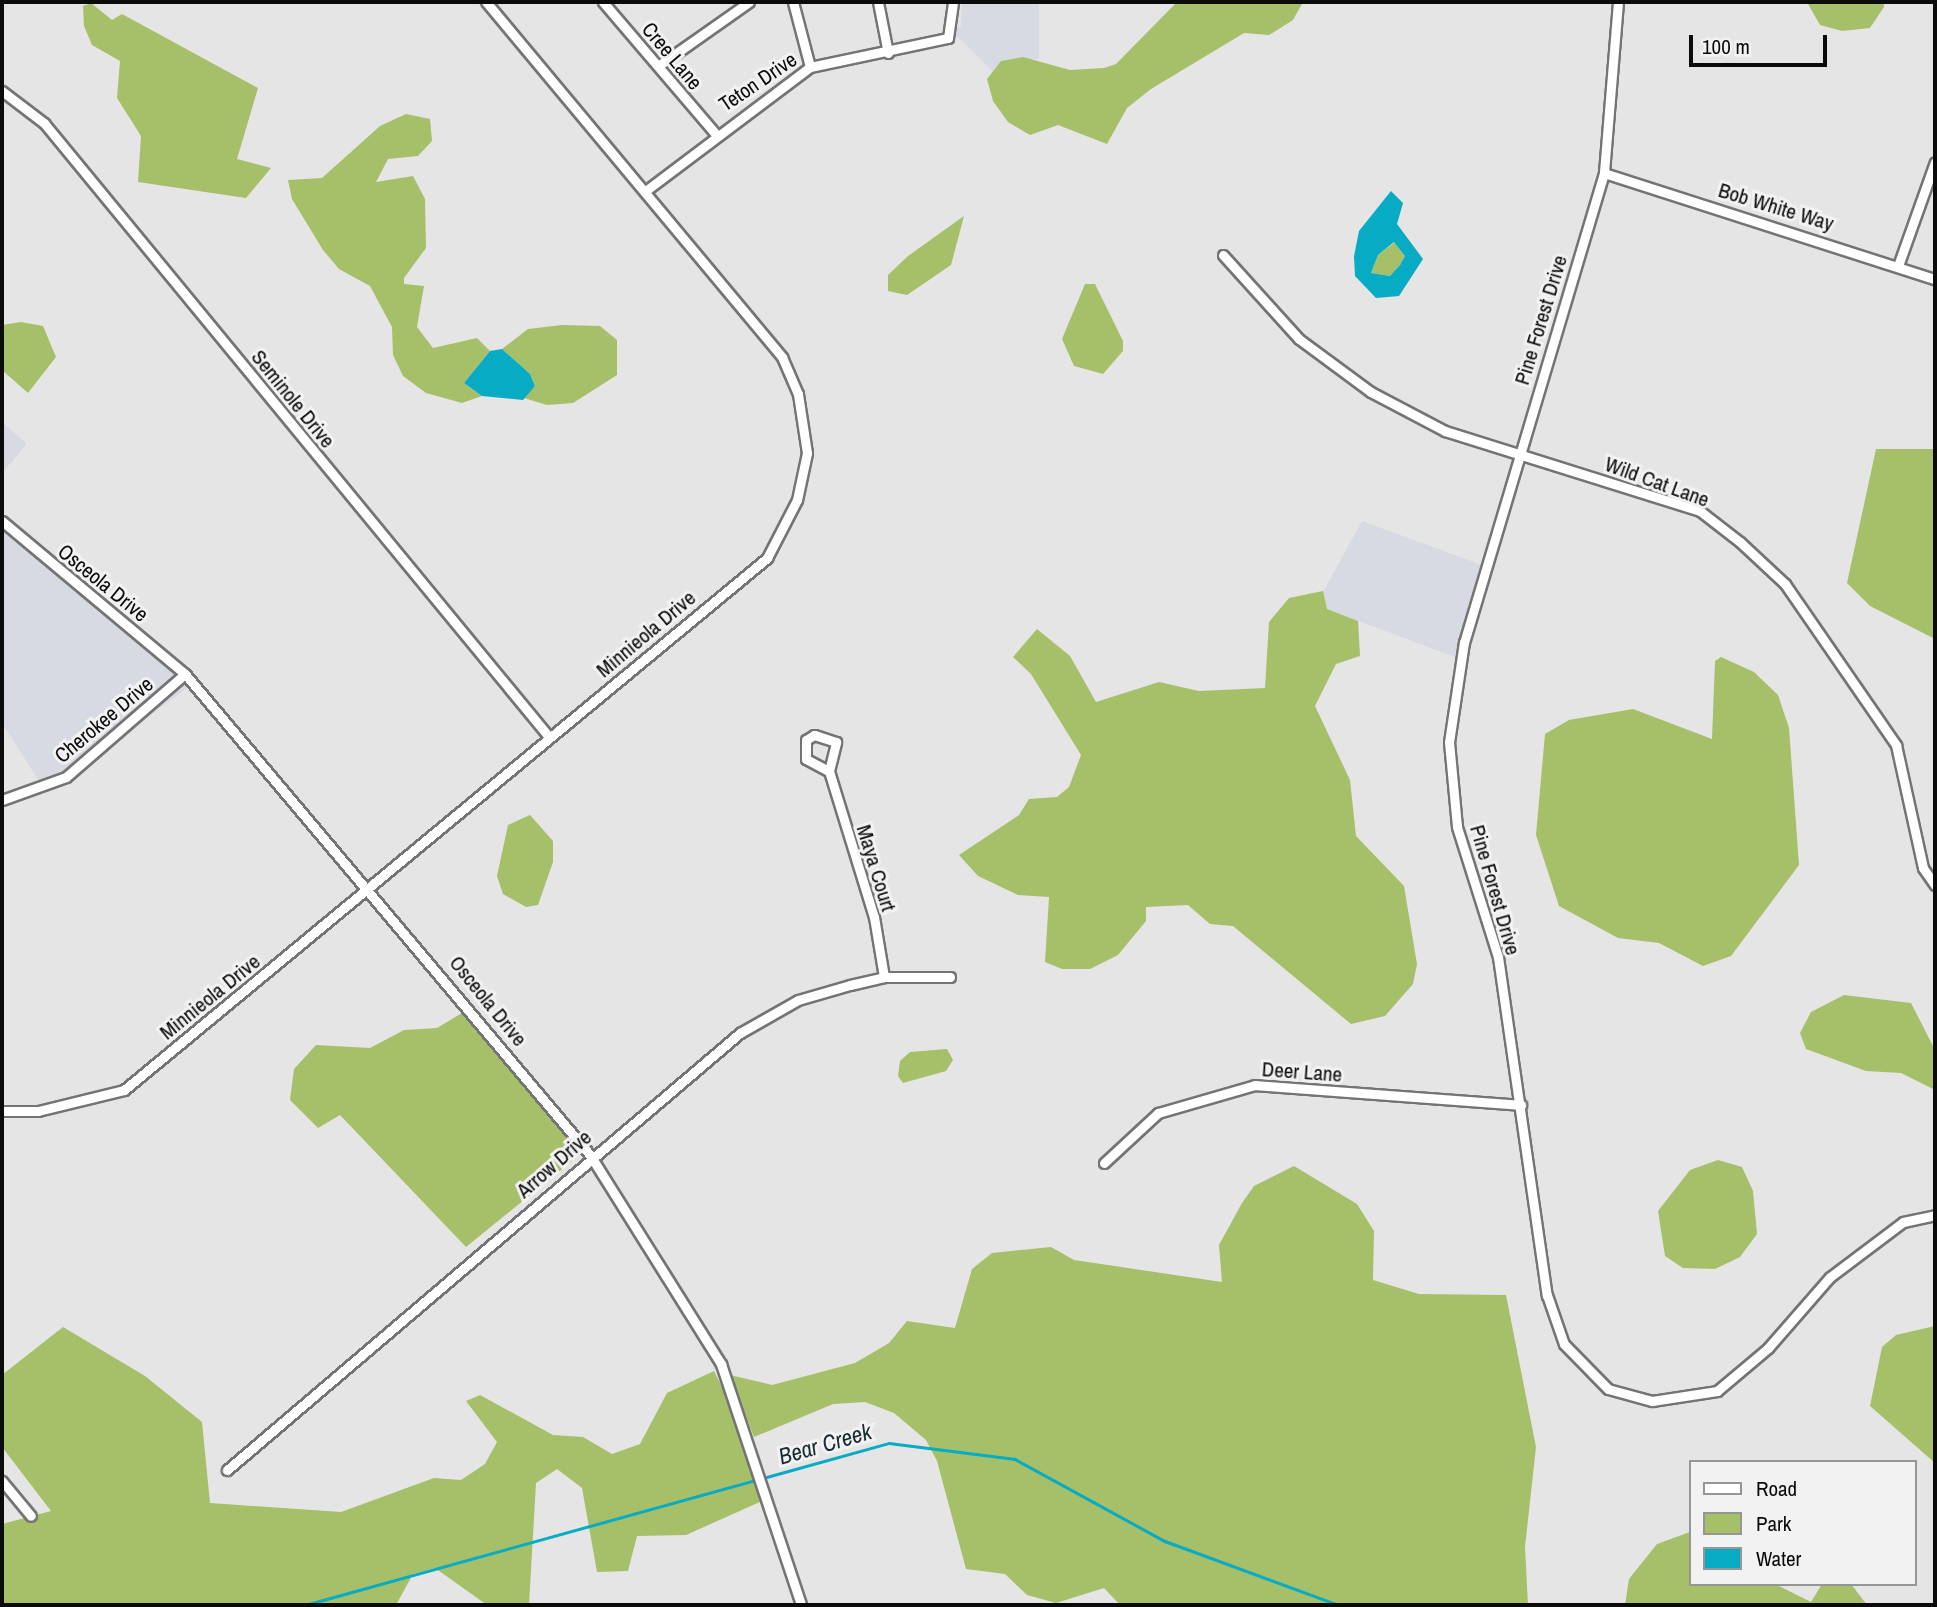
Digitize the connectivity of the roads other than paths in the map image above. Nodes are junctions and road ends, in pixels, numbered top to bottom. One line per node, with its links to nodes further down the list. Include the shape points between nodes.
1 (486, 2): 15 (street, Minnieola Drive)
2 (749, 2): 9 (street)
3 (793, 2): 10 (street)
4 (878, 2): 8 (street)
5 (953, 2): 8 (street, Teton Drive, via 948,38)
6 (1618, 2): 14 (street, Pine Forest Drive)
7 (607, 3): 9 (street, Cree Lane)
8 (888, 53): 10 (street, Teton Drive)
9 (658, 66): 12 (street, Cree Lane)
10 (810, 67): 12 (street, Teton Drive)
11 (2, 91): 22 (street, Seminole Drive, via 44,123)
12 (715, 133): 15 (street, Teton Drive)
13 (1935, 162): 17 (street)
14 (1605, 173): 17 (street, Bob White Way); 19 (street, Pine Forest Drive)
15 (648, 189): 22 (street, Minnieola Drive, via 782,356 798,394 807,453 797,500 767,558)
16 (1223, 255): 19 (street, Wild Cat Lane, via 1257,298 1334,368 1445,431)
17 (1899, 263): 18 (street, Bob White Way)
18 (1935, 279)
19 (1519, 452): 25 (street, Wild Cat Lane, via 1700,511 1785,584 1896,745 1923,868); 29 (street, Pine Forest Drive, via 1464,642 1450,743 1457,827 1498,957)
20 (2, 521): 21 (street, Osceola Drive)
21 (185, 674): 24 (street, Cherokee Drive, via 66,777); 26 (street, Osceola Drive)
22 (549, 737): 26 (street, Minnieola Drive)
23 (829, 771): 23 (street, Maya Court, via 806,759 806,740 814,735 836,743); 28 (street, Maya Court, via 874,916)
24 (2, 800)
25 (1935, 885)
26 (371, 889): 30 (street, Minnieola Drive, via 124,1090 38,1111); 31 (street, Osceola Drive)
27 (950, 976): 28 (street, Arrow Drive)
28 (884, 977): 31 (street, Arrow Drive, via 798,1000 740,1033)
29 (1521, 1105): 32 (street, Deer Lane, via 1255,1085 1158,1113); 33 (street, Pine Forest Drive, via 1547,1295 1564,1344 1608,1389 1652,1401 1717,1391 1768,1348 1830,1277 1903,1222)
30 (2, 1111)
31 (590, 1155): 34 (street, Arrow Drive); 37 (street, Osceola Drive, via 721,1364)
32 (1104, 1163)
33 (1935, 1215)
34 (227, 1470)
35 (2, 1481): 36 (street)
36 (31, 1516)
37 (801, 1605)

